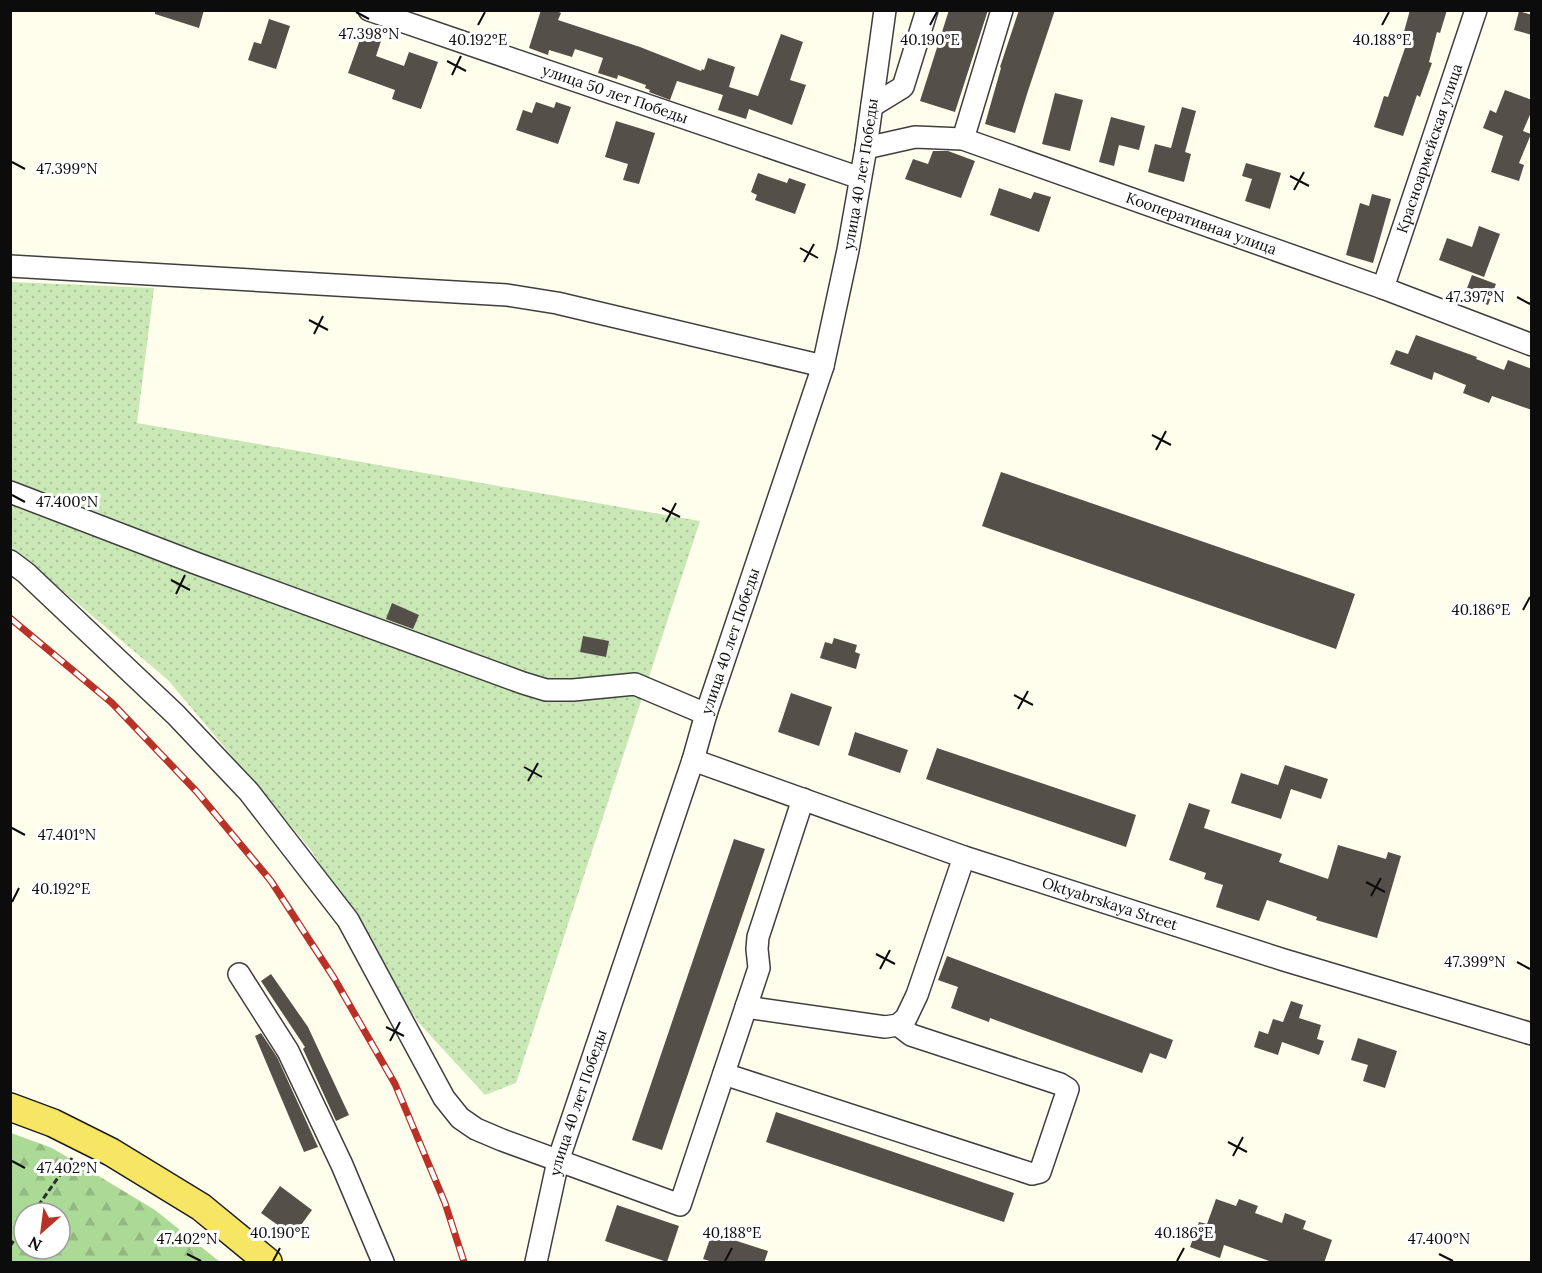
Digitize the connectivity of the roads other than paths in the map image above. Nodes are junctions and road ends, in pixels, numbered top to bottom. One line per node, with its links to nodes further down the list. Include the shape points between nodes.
1 (369, 10): 9 (street, улица 50 лет Победы)
2 (885, 10): 6 (street, улица 40 лет Победы)
3 (927, 10): 6 (street, via 903,87)
4 (1002, 10): 7 (street)
5 (1476, 10): 11 (street, Красноармейская улица)
6 (872, 106): 8 (street, улица 40 лет Победы)
7 (963, 139): 8 (street, Кооперативная улица, via 915,137); 11 (street, Кооперативная улица)
8 (866, 148): 9 (street, улица 40 лет Победы)
9 (860, 178): 13 (street, улица 40 лет Победы)
10 (10, 266): 13 (street, via 507,295 557,303)
11 (1383, 288): 12 (street, Кооперативная улица)
12 (1532, 345)
13 (823, 366): 16 (street, улица 40 лет Победы)
14 (10, 492): 16 (street, via 523,683 546,690 635,684)
15 (10, 561): 26 (street, via 176,715 249,792 348,920 444,1098 460,1118 476,1129)
16 (706, 714): 17 (street, улица 40 лет Победы)
17 (693, 760): 18 (street, Oktyabrskaya Street); 26 (street, улица 40 лет Победы)
18 (803, 799): 19 (street, Oktyabrskaya Street); 21 (street, via 758,937 759,968)
19 (964, 857): 22 (street, via 917,995 906,1018); 23 (street, Oktyabrskaya Street, via 1284,960)
20 (239, 974): 28 (street, via 288,1051)
21 (746, 1007): 22 (street, via 885,1027); 24 (street)
22 (898, 1024): 24 (street, via 911,1035 1068,1089 1041,1172 1032,1174)
23 (1532, 1034)
24 (724, 1074): 26 (street, via 680,1205)
25 (10, 1107): 27 (main road, via 111,1152 201,1207)
26 (558, 1161): 29 (street, улица 40 лет Победы)
27 (268, 1263)
28 (383, 1263)
29 (536, 1263)

